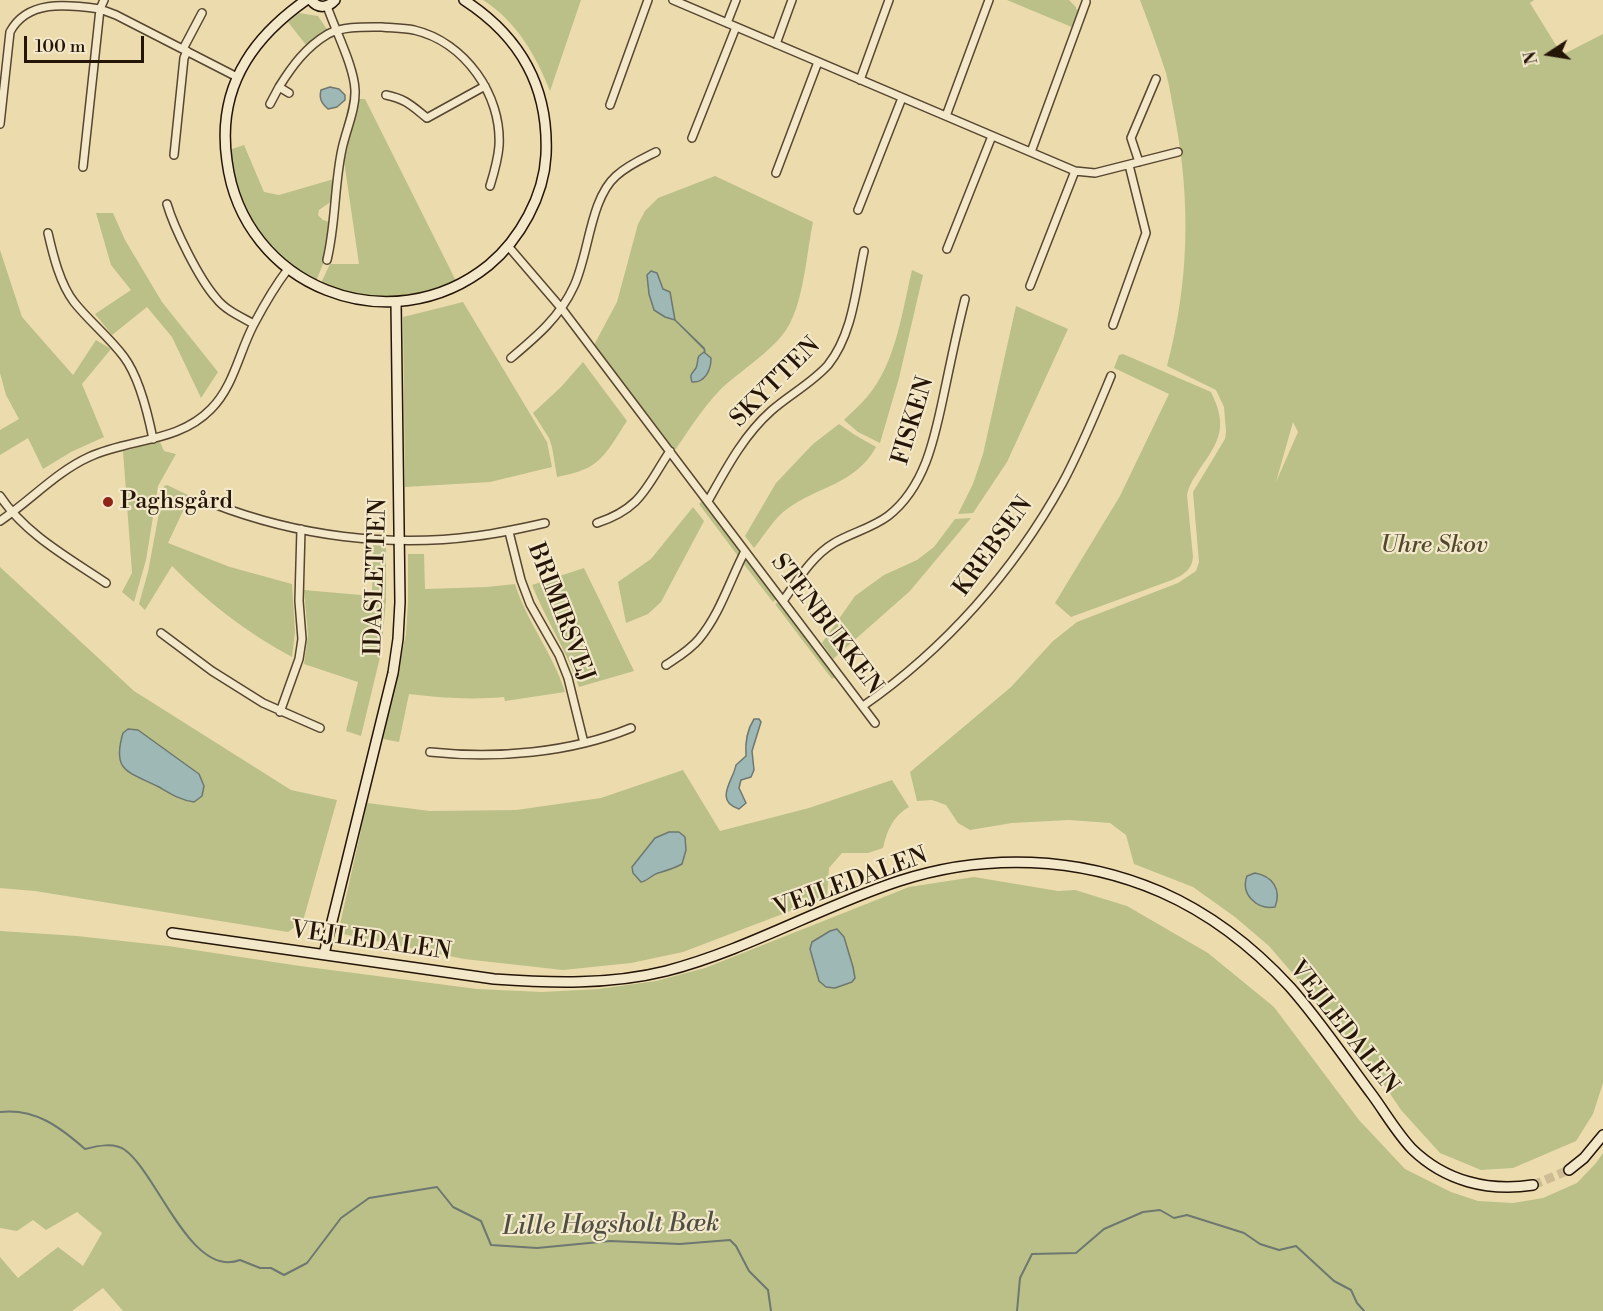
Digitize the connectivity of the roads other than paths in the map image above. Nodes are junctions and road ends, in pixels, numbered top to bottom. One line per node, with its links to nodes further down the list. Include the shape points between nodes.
1 (104, 0): 14 (street)
2 (306, 0): 22 (street, via 275,24)
3 (311, 0): 13 (street)
4 (335, 0): 13 (street)
5 (464, 0): 49 (street, via 501,28 516,47 529,67 545,117 546,160 541,183 533,206)
6 (648, 0): 31 (street)
7 (673, 0): 16 (street)
8 (736, 0): 16 (street)
9 (792, 0): 19 (street)
10 (889, 0): 24 (street)
11 (988, 0): 32 (street)
12 (1086, 2): 37 (street)
13 (327, 6): 18 (street)
14 (100, 9): 20 (street); 33 (street, via 39,4 19,16 10,32); 42 (street)
15 (202, 13): 20 (street)
16 (727, 23): 17 (street)
17 (736, 27): 19 (street); 35 (street)
18 (336, 31): 25 (street, via 374,27 415,30 451,48 468,62); 26 (street, via 310,46 292,64); 52 (street, via 356,92 342,149)
19 (776, 44): 21 (street)
20 (185, 50): 22 (street); 39 (street)
21 (818, 62): 24 (street); 44 (street)
22 (237, 77): 53 (street, via 225,129 233,192 254,234)
23 (1156, 79): 40 (street, via 1131,138)
24 (860, 80): 29 (street)
25 (485, 86): 28 (street, via 427,118 411,103); 45 (street, via 498,123 500,144)
26 (279, 87): 27 (street); 30 (street)
27 (289, 93)
28 (386, 95)
29 (902, 98): 32 (street); 47 (street)
30 (270, 104)
31 (610, 105)
32 (946, 116): 34 (street)
33 (0, 124)
34 (992, 136): 37 (street); 50 (street)
35 (692, 138)
36 (656, 152): 57 (street, via 625,169 605,188 585,258)
37 (1030, 152): 43 (street)
38 (1178, 152): 40 (street)
39 (174, 155)
40 (1139, 162): 41 (street)
41 (1129, 165): 43 (street, via 1095,173); 59 (street, via 1146,233)
42 (83, 167)
43 (1075, 171): 54 (street)
44 (776, 173)
45 (490, 186)
46 (167, 204): 58 (street, via 185,247 215,298)
47 (858, 210)
48 (48, 233): 62 (street, via 72,300 132,370)
49 (508, 246): 56 (street, via 461,283 430,296); 57 (street, STENBUKKEN)
50 (947, 249)
51 (864, 251): 65 (street, SKYTTEN, via 847,328 834,356 813,379 752,430)
52 (327, 260)
53 (288, 269): 56 (street, via 343,296); 58 (street)
54 (1030, 286)
55 (965, 298): 76 (street, FISKEN, via 934,438 914,485 887,516 817,555)
56 (396, 302): 73 (street, IDASLETTEN)
57 (562, 309): 60 (street); 63 (street, STENBUKKEN)
58 (254, 324): 62 (street, via 228,386 211,409 186,429)
59 (1113, 325)
60 (511, 358)
61 (1111, 376): 79 (street, KREBSEN, via 1062,484 1022,548 966,618)
62 (153, 439): 67 (street, via 90,456 71,466)
63 (670, 451): 65 (street, STENBUKKEN); 70 (street, via 640,497 618,514)
64 (0, 496): 67 (street)
65 (708, 501): 74 (street, STENBUKKEN)
66 (214, 504): 71 (street, BRIMIRSVEJ)
67 (13, 512): 68 (street); 75 (street, via 45,542)
68 (0, 521)
69 (545, 523): 72 (street, BRIMIRSVEJ)
70 (597, 523)
71 (301, 529): 73 (street, BRIMIRSVEJ, via 344,537); 80 (street, via 302,639)
72 (508, 532): 73 (street, BRIMIRSVEJ); 84 (street, BRIMIRSVEJ, via 527,596 568,678)
73 (400, 540): 87 (street, IDASLETTEN, via 400,602 393,673)
74 (745, 551): 76 (street, STENBUKKEN); 78 (street, STENBUKKEN, via 699,639)
75 (106, 583)
76 (783, 601): 79 (street, STENBUKKEN)
77 (161, 633): 80 (street, via 212,671)
78 (666, 665)
79 (863, 706): 81 (street, STENBUKKEN)
80 (280, 712): 82 (street)
81 (875, 723)
82 (320, 728)
83 (632, 729): 84 (street)
84 (584, 744): 85 (street, via 511,753)
85 (430, 752)
86 (172, 933): 87 (street, VEJLEDALEN)
87 (324, 954): 90 (street, VEJLEDALEN, via 494,979 621,979 663,972 708,958 865,894 931,872 1000,862 1087,869 1124,878 1196,909 1265,962 1323,1029 1401,1137 1429,1163 1477,1185)
88 (1603, 1135): 89 (street)
89 (1569, 1170)
90 (1533, 1185)

